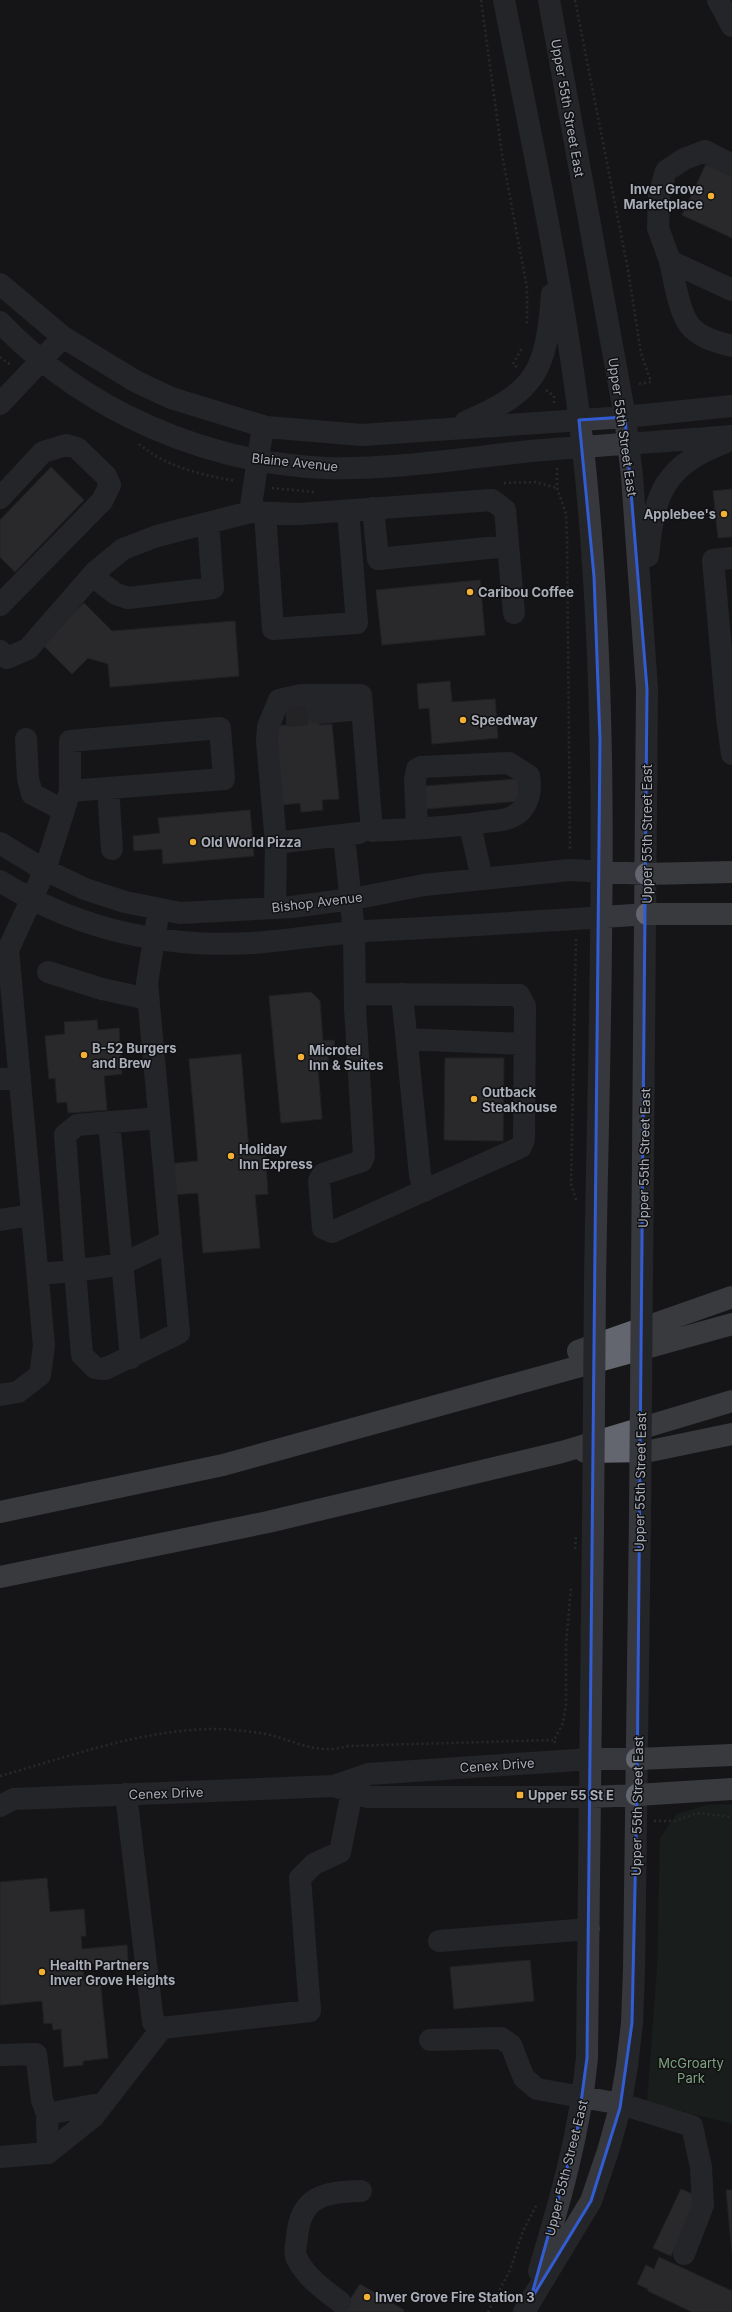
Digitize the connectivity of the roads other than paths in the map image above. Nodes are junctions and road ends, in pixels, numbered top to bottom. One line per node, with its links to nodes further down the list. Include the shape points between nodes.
1 (504, 0): 6 (street, Upper 55th Street East)
2 (549, 0): 16 (street, Upper 55th Street East)
3 (718, 0): 4 (street)
4 (732, 26)
5 (732, 165): 7 (street, via 705,151 684,159 666,171 659,196 658,228)
6 (554, 256): 17 (street, Upper 55th Street East); 19 (street, via 549,331 541,363 532,379 516,395 494,410)
7 (670, 261): 9 (street); 12 (street, via 682,310 692,328 711,340)
8 (0, 284): 11 (street)
9 (732, 290)
10 (0, 322): 13 (street, Blaine Avenue)
11 (63, 337): 13 (street); 18 (street, via 135,381 171,398)
12 (732, 346)
13 (42, 362): 14 (street); 24 (street, Blaine Avenue, via 85,393 160,430 200,446)
14 (0, 404)
15 (732, 406): 16 (street)
16 (625, 417): 17 (street); 22 (street, Upper 55th Street East)
17 (579, 420): 19 (street); 23 (street, Upper 55th Street East)
18 (262, 426): 19 (street, via 362,435); 24 (street)
19 (449, 429)
20 (732, 436): 22 (street, Blaine Avenue)
21 (732, 440): 35 (street, via 702,451 683,465 664,486 652,517)
22 (628, 445): 23 (street, Blaine Avenue); 35 (street, Upper 55th Street East)
23 (583, 446): 24 (street, Blaine Avenue, via 363,468 324,468); 53 (street, Upper 55th Street East, via 594,576 598,675)
24 (257, 459): 28 (street)
25 (0, 498): 33 (street, via 42,452 66,444 77,448 106,476 110,485 102,501)
26 (373, 508): 27 (street); 30 (street, via 492,500 505,510); 30 (street, via 378,559)
27 (348, 511): 28 (street, via 299,514); 28 (street, via 357,623 281,629)
28 (257, 512): 29 (street)
29 (208, 523): 32 (street, via 157,536 124,549); 32 (street, via 213,588 128,598 116,594)
30 (508, 546): 34 (street)
31 (732, 558): 37 (street, via 714,560)
32 (92, 576): 36 (street, via 28,649 7,658)
33 (0, 605)
34 (514, 613)
35 (642, 615): 55 (street, Upper 55th Street East, via 647,689)
36 (0, 652)
37 (728, 678): 40 (street)
38 (361, 702): 39 (street); 47 (street); 50 (street, via 292,697 279,700 279,717 266,741)
39 (318, 713)
40 (730, 717): 42 (street)
41 (26, 739): 44 (street, via 28,779 32,794)
42 (732, 754)
43 (108, 788): 44 (street); 44 (street, via 224,779 220,728 70,741); 51 (street)
44 (67, 801): 52 (street)
45 (470, 825): 46 (street); 46 (street, via 510,818 525,806 532,789 529,776 509,763 421,767 417,769 415,780); 56 (street)
46 (417, 828): 47 (street)
47 (372, 831): 48 (street)
48 (344, 836): 50 (street); 58 (street)
49 (0, 843): 52 (street, Bishop Avenue)
50 (276, 843): 60 (street)
51 (112, 849)
52 (45, 870): 59 (street); 61 (street, Bishop Avenue, via 85,889 118,900)
53 (600, 870): 55 (street, Bishop Avenue); 56 (street, Bishop Avenue, via 570,870); 64 (street, Upper 55th Street East)
54 (732, 872): 55 (highway)
55 (646, 874): 62 (street, Upper 55th Street East)
56 (482, 879): 58 (street, Bishop Avenue, via 424,885)
57 (0, 882): 59 (street)
58 (350, 898): 60 (street, Bishop Avenue); 65 (street)
59 (30, 899): 66 (street, via 106,930); 73 (street, via 8,950)
60 (275, 907): 61 (street, Bishop Avenue, via 180,912)
61 (159, 909): 66 (street)
62 (647, 914): 63 (highway); 64 (street); 95 (street, Upper 55th Street East, bridge)
63 (732, 914)
64 (600, 918): 65 (street); 94 (street, Upper 55th Street East, bridge)
65 (354, 932): 66 (street, via 253,943 204,944); 68 (street)
66 (155, 940): 70 (street, via 147,983)
67 (48, 972): 70 (street)
68 (355, 994): 69 (street); 76 (street, via 364,1156 362,1161 323,1174 319,1181 323,1228 332,1232)
69 (402, 994): 71 (street); 72 (street, via 519,994 525,1006)
70 (148, 1000): 74 (street)
71 (407, 1039): 72 (street); 76 (street, via 420,1175)
72 (524, 1044): 76 (street, via 524,1139 520,1147)
73 (10, 1078): 77 (street)
74 (159, 1118): 75 (street); 79 (street)
75 (109, 1122): 80 (street); 81 (street, via 77,1125 65,1135)
76 (424, 1191)
77 (32, 1215): 78 (street); 82 (street)
78 (0, 1220)
79 (171, 1241): 80 (street); 85 (street, via 179,1333)
80 (122, 1264): 81 (street); 85 (street)
81 (75, 1271): 82 (street); 85 (street, via 82,1355 95,1368 105,1369)
82 (38, 1274): 87 (street, via 44,1346 40,1375 18,1392)
83 (732, 1297): 86 (highway, via 590,1346)
84 (732, 1324): 86 (highway)
85 (132, 1358)
86 (485, 1392): 91 (highway, via 223,1465)
87 (0, 1395)
88 (732, 1401): 90 (highway)
89 (732, 1434): 90 (highway, via 650,1451)
90 (562, 1452): 92 (highway, via 268,1522)
91 (0, 1512)
92 (0, 1578)
93 (732, 1755): 95 (highway)
94 (591, 1758): 95 (street, Cenex Drive); 96 (street, Cenex Drive, via 369,1774); 100 (street, Upper 55th Street East)
95 (637, 1760): 99 (street, Upper 55th Street East)
96 (343, 1789): 98 (street, Cenex Drive); 100 (street, Cenex Drive, via 368,1798); 104 (street, via 340,1852 314,1864 300,1878 310,2011)
97 (732, 1789): 99 (highway)
98 (126, 1794): 101 (street, Cenex Drive, via 14,1799); 104 (street, via 153,2022)
99 (637, 1795): 100 (street, Cenex Drive); 109 (street, Upper 55th Street East, via 632,2023)
100 (591, 1797): 102 (street, Upper 55th Street East)
101 (0, 1806)
102 (589, 1929): 103 (street); 107 (street, Upper 55th Street East, via 587,2058)
103 (439, 1941)
104 (162, 2028): 108 (street)
105 (430, 2040): 107 (street, via 501,2038 511,2045 524,2078 537,2089)
106 (0, 2055): 110 (street, via 36,2054 42,2100)
107 (583, 2097): 109 (street); 116 (street, Upper 55th Street East, via 562,2194)
108 (104, 2103): 110 (street); 111 (street, via 93,2117)
109 (621, 2104): 114 (street, via 692,2126 701,2167 703,2205); 116 (street, Upper 55th Street East, via 591,2201)
110 (47, 2114): 111 (street)
111 (48, 2153): 112 (street)
112 (0, 2157)
113 (361, 2191): 115 (street, via 332,2192 311,2201 298,2225 295,2258 310,2279)
114 (684, 2254)
115 (340, 2302)
116 (531, 2307)

